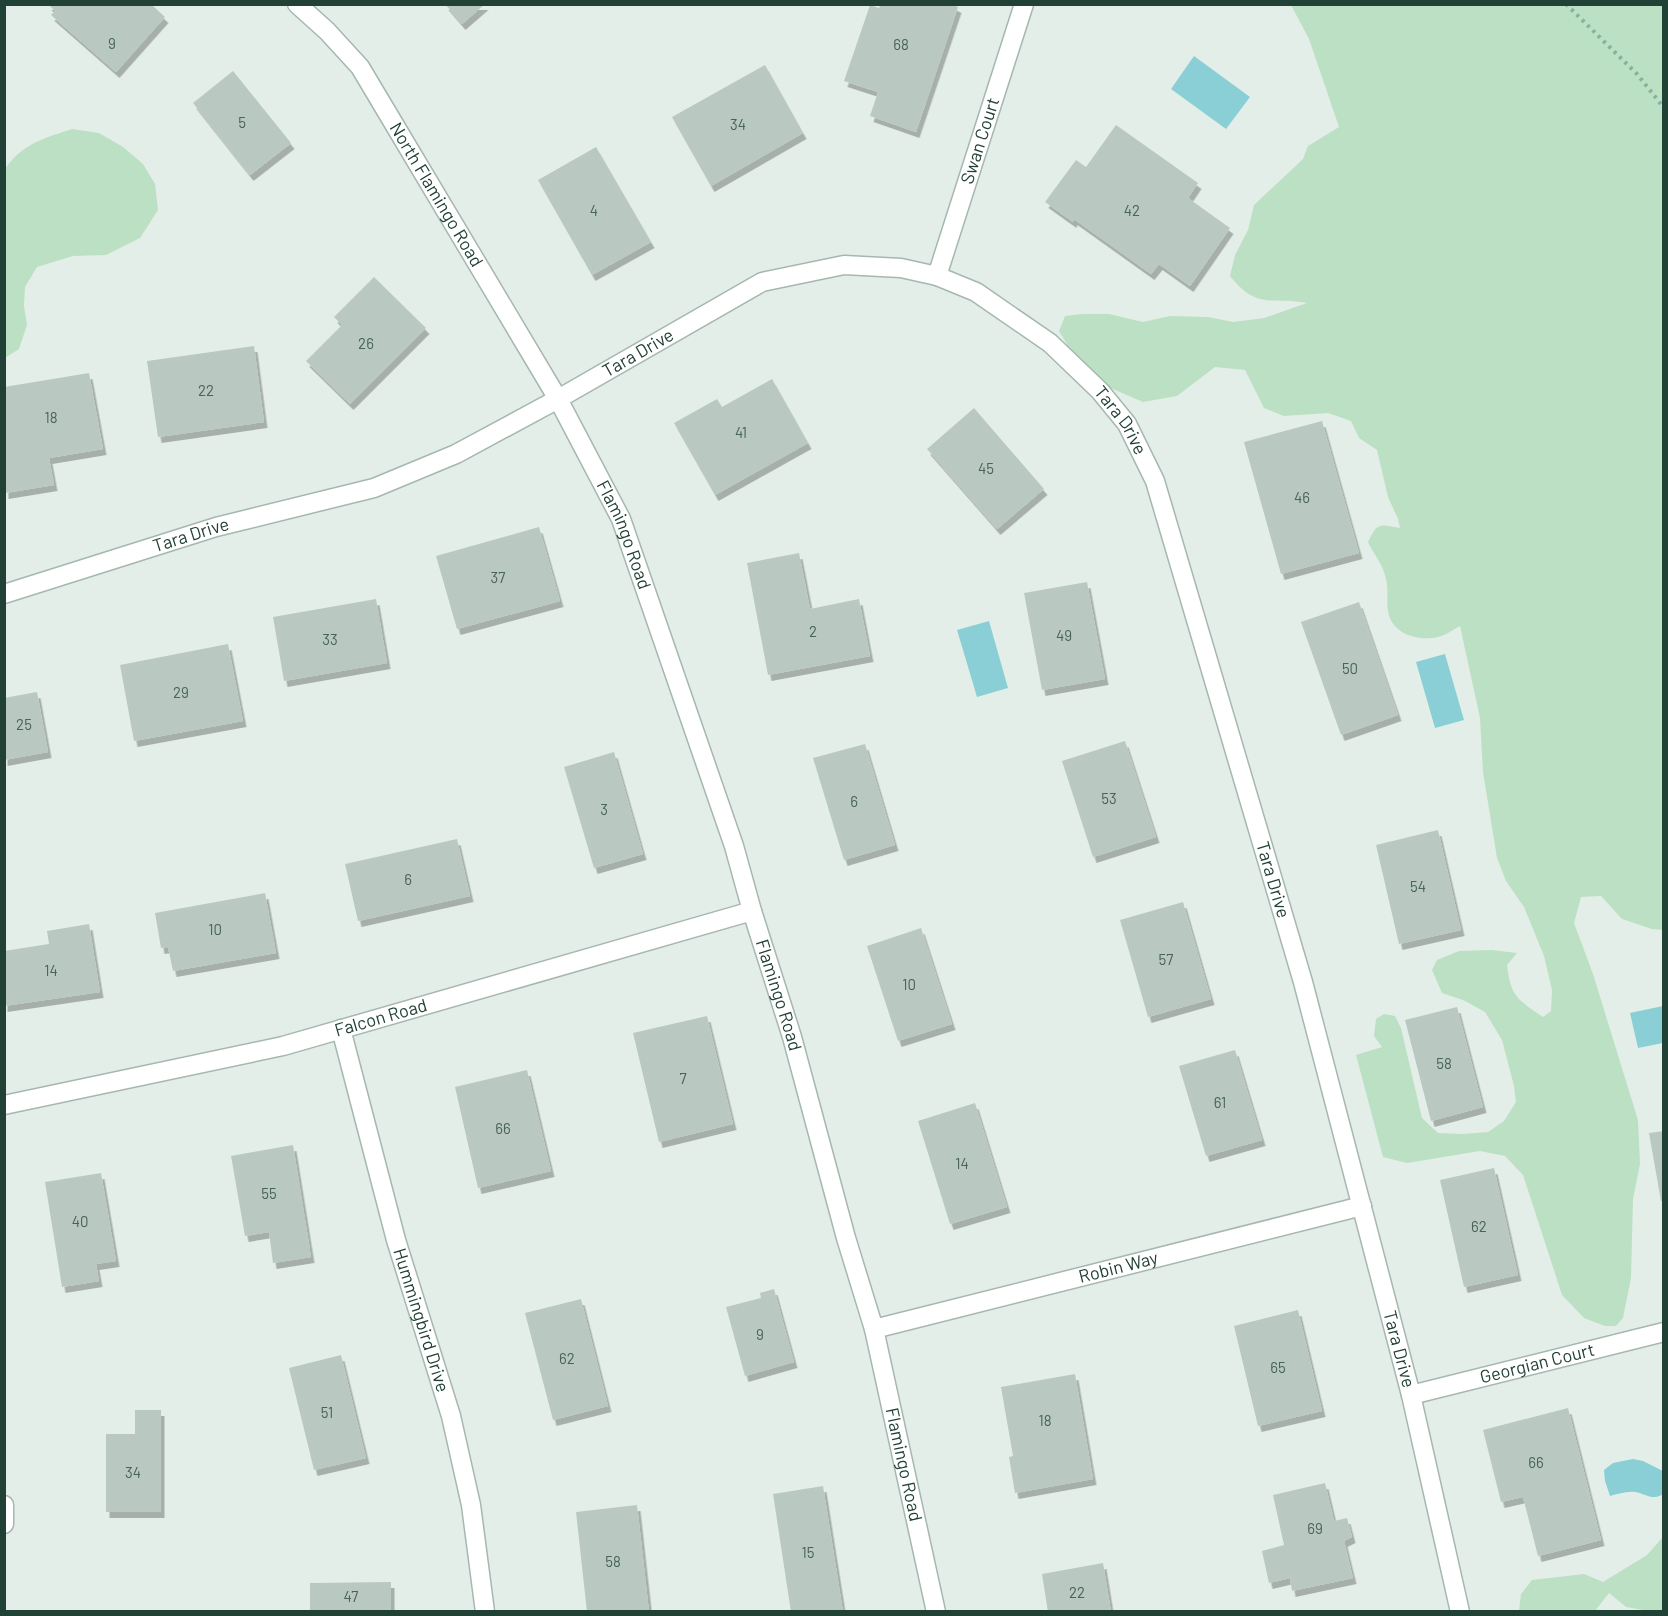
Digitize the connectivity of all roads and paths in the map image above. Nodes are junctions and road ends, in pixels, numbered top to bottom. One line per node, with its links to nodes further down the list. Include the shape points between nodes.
1 (297, 4): 6 (street, North Flamingo Road, via 360,67)
2 (1024, 4): 5 (street, Swan Court)
3 (1566, 4): 4 (path, via 1637,74)
4 (1664, 108)
5 (937, 276): 6 (street, Tara Drive, via 901,268 844,265 762,282); 11 (street, Tara Drive, via 976,292 1050,343 1100,391 1127,424 1155,481 1303,982)
6 (558, 399): 7 (street, Tara Drive, via 456,454 374,488 216,527); 8 (street, Flamingo Road, via 621,519 735,846)
7 (4, 594)
8 (752, 911): 9 (street, Falcon Road); 12 (street, Flamingo Road, via 792,1037)
9 (341, 1029): 10 (street, Falcon Road, via 283,1046); 17 (street, Hummingbird Drive, via 396,1239 452,1416 471,1505)
10 (4, 1105)
11 (1362, 1206): 12 (street, Robin Way); 14 (street, Tara Drive)
12 (874, 1329): 18 (street, Flamingo Road)
13 (1664, 1332): 14 (street, Georgian Court)
14 (1411, 1395): 19 (street, Tara Drive)
15 (4, 1505): 16 (street)
16 (4, 1524)
17 (485, 1611)
18 (936, 1611)
19 (1460, 1611)

